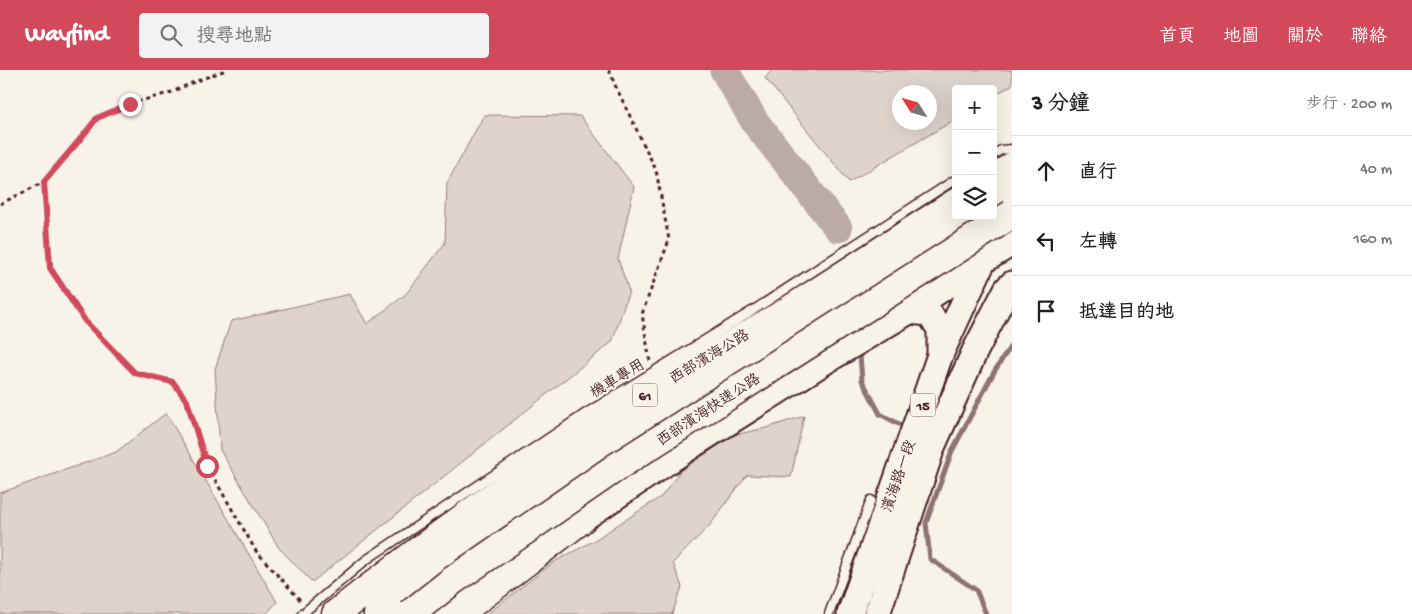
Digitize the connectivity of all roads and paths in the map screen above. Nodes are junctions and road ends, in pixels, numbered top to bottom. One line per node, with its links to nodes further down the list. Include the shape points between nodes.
1 (226, 70): 7 (path, via 97,118)
2 (609, 70): 21 (path, via 656,170 670,240 642,314)
3 (1012, 149): 4 (lane)
4 (997, 152)
5 (1012, 165): 6 (main road)
6 (996, 175)
7 (44, 182): 12 (path); 26 (path, via 50,268 85,321 135,373 173,382 187,401 207,466 256,551)
8 (952, 182): 21 (lane, 機車專用, via 752,312)
9 (1012, 190): 10 (highway)
10 (997, 199)
11 (1012, 203): 17 (main road, 濱海路一段 / 15)
12 (0, 204)
13 (952, 204): 22 (main road, 西部濱海公路 / 61, via 782,313)
14 (1012, 214): 30 (highway, 西部濱海快速公路, bridge, via 618,466 452,581)
15 (964, 220): 29 (highway, 西部濱海快速公路 / 61, via 668,407 425,575)
16 (1010, 239): 17 (main road); 23 (main road)
17 (984, 260): 19 (main road); 20 (main road, 濱海路一段 / 15)
18 (1012, 284): 23 (main road, 濱海路一段 / 15, via 975,352)
19 (909, 311): 20 (main road, via 929,313 940,329); 25 (main road, via 694,444)
20 (940, 355): 34 (main road, 濱海路一段 / 15)
21 (651, 373): 26 (lane, 機車專用, via 366,560)
22 (618, 410): 27 (highway, via 407,558); 28 (main road, 西部濱海公路 / 61, via 588,442)
23 (932, 447): 35 (main road, 濱海路一段 / 15)
24 (871, 500): 33 (lane)
25 (582, 519): 31 (main road, via 503,565); 32 (highway)
26 (306, 612)
27 (336, 614)
28 (353, 614)
29 (378, 614)
30 (410, 614)
31 (434, 614)
32 (458, 614)
33 (829, 614)
34 (850, 614)
35 (877, 614)

